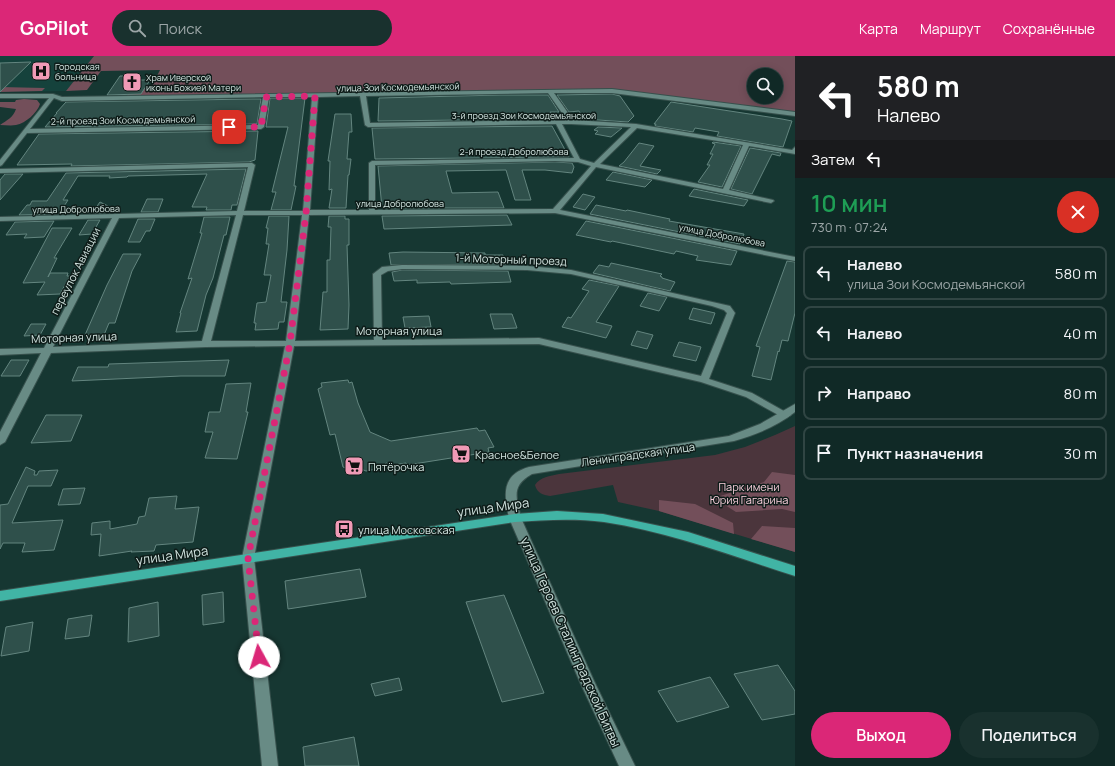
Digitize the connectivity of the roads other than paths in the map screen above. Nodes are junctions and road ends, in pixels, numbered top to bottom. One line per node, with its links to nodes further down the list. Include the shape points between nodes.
1 (550, 92): 5 (street, улица Зои Космодемьянской); 7 (street, улица Зои Космодемьянской, via 620,92); 9 (street)
2 (0, 96): 3 (street, улица Зои Космодемьянской)
3 (53, 96): 6 (street, улица Зои Космодемьянской, via 62,99); 11 (street)
4 (315, 96): 5 (street, улица Зои Космодемьянской); 6 (street, улица Зои Космодемьянской); 22 (street)
5 (363, 96): 8 (street, 3-й проезд Зои Космодемьянской, via 368,125)
6 (266, 97): 11 (street, 2-й проезд Зои Космодемьянской, via 261,127)
7 (795, 114)
8 (558, 122): 9 (street, 3-й проезд Зои Космодемьянской); 14 (street)
9 (571, 122): 10 (street, 3-й проезд Зои Космодемьянской)
10 (636, 126): 12 (street, 3-й проезд Зои Космодемьянской); 16 (street)
11 (27, 131): 15 (street)
12 (746, 144): 13 (street, 3-й проезд Зои Космодемьянской, via 794,152); 18 (street)
13 (795, 149)
14 (578, 160): 16 (street, 2-й проезд Добролюбова); 21 (street, 2-й проезд Добролюбова, via 372,163)
15 (0, 164)
16 (595, 165): 18 (street, 2-й проезд Добролюбова); 20 (street)
17 (0, 171): 23 (street, via 252,165)
18 (725, 192): 19 (street, 2-й проезд Добролюбова)
19 (771, 201)
20 (555, 211): 21 (street, улица Добролюбова); 26 (street, улица Добролюбова)
21 (372, 212): 22 (street, улица Добролюбова)
22 (306, 213): 23 (street, улица Добролюбова); 28 (street)
23 (240, 214): 24 (street, улица Добролюбова); 29 (street)
24 (116, 217): 25 (street, улица Добролюбова); 30 (street, переулок Авиации)
25 (0, 219)
26 (795, 259)
27 (378, 342): 28 (street, Моторная улица); 32 (street, Моторная улица, via 539,341); 32 (street, 1-й Моторный проезд, via 377,274 386,268 527,268 571,272 727,308 731,313)
28 (290, 343): 29 (street, Моторная улица); 37 (street)
29 (206, 344): 30 (street, Моторная улица)
30 (48, 350): 31 (street, Моторная улица); 35 (street, переулок Авиации)
31 (0, 352)
32 (704, 380): 34 (street, Моторная улица, via 749,395)
33 (795, 407): 34 (street, Ленинградская улица)
34 (786, 415): 36 (street, Ленинградская улица, via 756,431 730,439 529,471 513,482 510,492)
35 (0, 442)
36 (515, 518): 37 (main road, улица Мира); 38 (main road, улица Мира, via 557,515 603,518 688,536); 41 (street, улица Героев Сталинградской Битвы)
37 (248, 558): 39 (main road, улица Мира); 40 (street)
38 (795, 570)
39 (0, 596)
40 (270, 766)
41 (627, 766)

